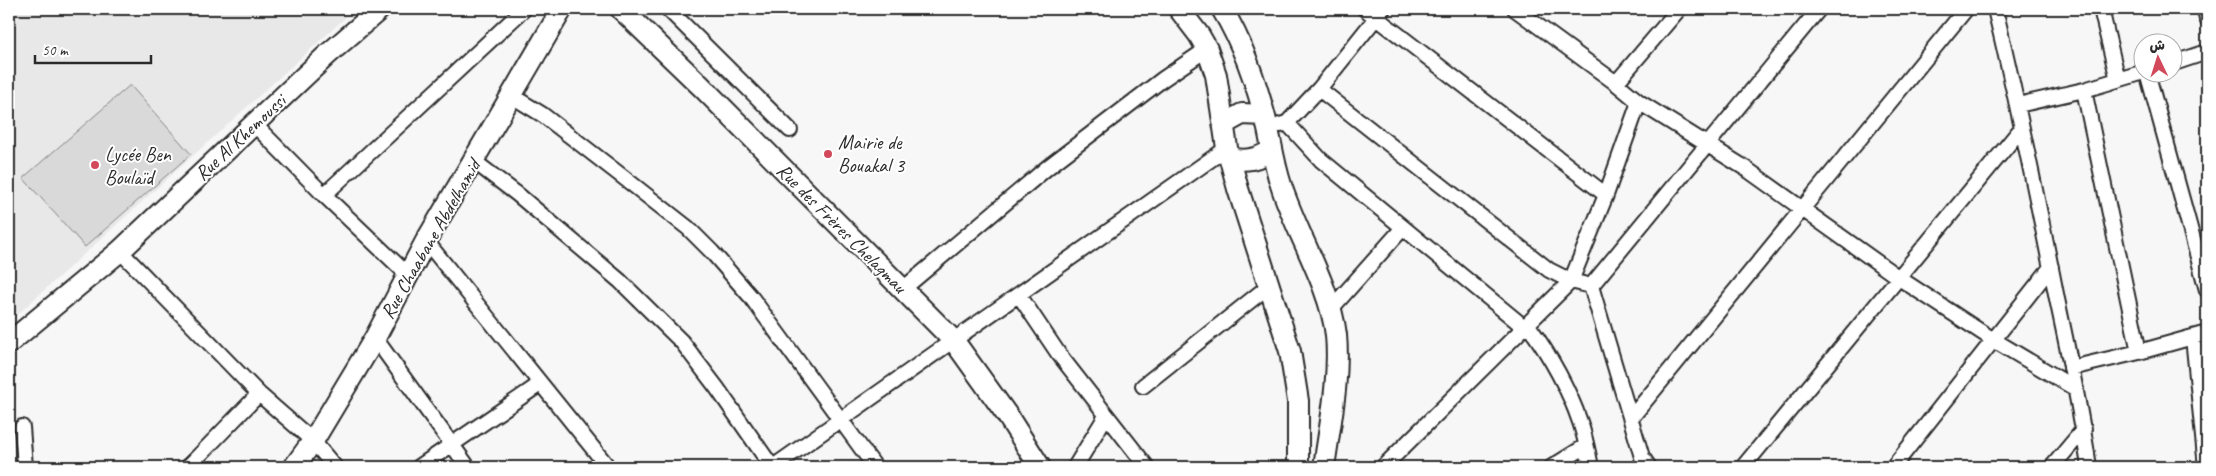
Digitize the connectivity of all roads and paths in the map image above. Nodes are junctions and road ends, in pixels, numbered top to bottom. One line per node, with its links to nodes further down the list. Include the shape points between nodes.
1 (380, 9): 32 (main road, Rue Al Khemoussi)
2 (524, 9): 40 (street)
3 (562, 9): 27 (main road, Rue Chaabane Abdelhamid)
4 (621, 9): 52 (main road, Rue des Frères Chelagmau)
5 (668, 9): 35 (street)
6 (1179, 9): 18 (main road)
7 (1222, 9): 31 (main road, via 1245,56)
8 (1364, 9): 16 (street)
9 (1515, 9): 24 (street)
10 (1679, 9): 24 (street)
11 (1819, 9): 36 (street)
12 (1966, 9): 42 (street)
13 (1995, 9): 29 (street)
14 (2101, 9): 22 (street)
15 (2205, 9): 17 (street)
16 (1380, 14): 25 (street); 41 (street)
17 (2207, 19)
18 (1207, 49): 33 (main road, via 1216,75); 52 (street, via 1048,167)
19 (2207, 52): 20 (street)
20 (2184, 60)
21 (2134, 75): 22 (street)
22 (2118, 80): 26 (street)
23 (2148, 82): 53 (street)
24 (1616, 83): 28 (street)
25 (1319, 89): 30 (street); 49 (street, via 1549,270)
26 (2084, 90): 29 (street); 63 (street)
27 (512, 96): 39 (main road, Rue Chaabane Abdelhamid); 71 (street, via 543,115 688,228 738,280)
28 (1639, 102): 36 (street); 41 (street)
29 (2018, 105): 34 (street)
30 (1287, 122): 31 (street); 43 (street, via 1321,160)
31 (1266, 123): 33 (main road, via 1242,114); 37 (main road)
32 (254, 124): 40 (street); 45 (main road, Rue Al Khemoussi)
33 (1224, 124): 38 (main road)
34 (2021, 129): 46 (street); 48 (street)
35 (790, 130)
36 (1708, 145): 42 (street); 51 (street)
37 (1272, 150): 38 (main road, via 1253,160); 55 (main road, via 1280,184)
38 (1229, 153): 50 (main road); 54 (street)
39 (474, 162): 44 (main road, Rue Chaabane Abdelhamid); 84 (street, via 517,194 620,282 682,342)
40 (324, 195): 47 (street)
41 (1606, 195): 49 (street)
42 (1803, 210): 48 (street); 70 (street)
43 (1402, 229): 55 (street); 56 (street)
44 (426, 241): 47 (main road, Rue Chaabane Abdelhamid); 65 (street)
45 (120, 250): 62 (main road, Rue Al Khemoussi); 68 (street)
46 (2051, 267): 60 (street); 64 (street)
47 (408, 275): 59 (main road, Rue Chaabane Abdelhamid)
48 (1899, 278): 60 (street); 95 (street)
49 (1571, 281): 51 (street); 56 (street)
50 (1270, 285): 66 (street); 89 (main road, via 1290,350 1298,401)
51 (1591, 286): 70 (street)
52 (902, 288): 61 (main road, Rue des Frères Chelagmau)
53 (2207, 290)
54 (1019, 295): 61 (street); 69 (street)
55 (1330, 310): 90 (main road, via 1336,334 1335,386)
56 (1526, 326): 76 (street, via 1550,359 1567,392); 91 (street)
57 (2207, 333): 58 (street)
58 (2193, 337): 63 (street); 99 (street)
59 (375, 338): 74 (main road, Rue Chaabane Abdelhamid); 75 (street)
60 (1992, 339): 67 (street); 96 (street)
61 (954, 341): 71 (street); 86 (main road, Rue des Frères Chelagmau)
62 (9, 342)
63 (2139, 352): 64 (street)
64 (2071, 368): 67 (street)
65 (540, 384): 75 (street); 83 (street)
66 (1143, 386)
67 (2076, 389): 73 (street)
68 (259, 394): 74 (street); 78 (street)
69 (1106, 416): 87 (street); 88 (street)
70 (1631, 418): 94 (street, via 1642,457)
71 (840, 420): 84 (street); 85 (street)
72 (22, 427): 77 (street)
73 (2084, 429): 97 (street); 98 (street)
74 (313, 441): 79 (main road, Rue Chaabane Abdelhamid); 80 (street)
75 (452, 443): 81 (street); 82 (street)
76 (1586, 446): 92 (street); 93 (street)
77 (25, 467)
78 (188, 467)
79 (294, 467)
80 (335, 467)
81 (419, 467)
82 (468, 467)
83 (608, 467)
84 (773, 467)
85 (875, 467)
86 (1040, 467)
87 (1076, 467)
88 (1147, 467)
89 (1298, 467)
90 (1324, 467)
91 (1383, 467)
92 (1552, 467)
93 (1591, 467)
94 (1649, 467)
95 (1743, 467)
96 (1893, 467)
97 (2052, 467)
98 (2089, 467)
99 (2206, 467)

